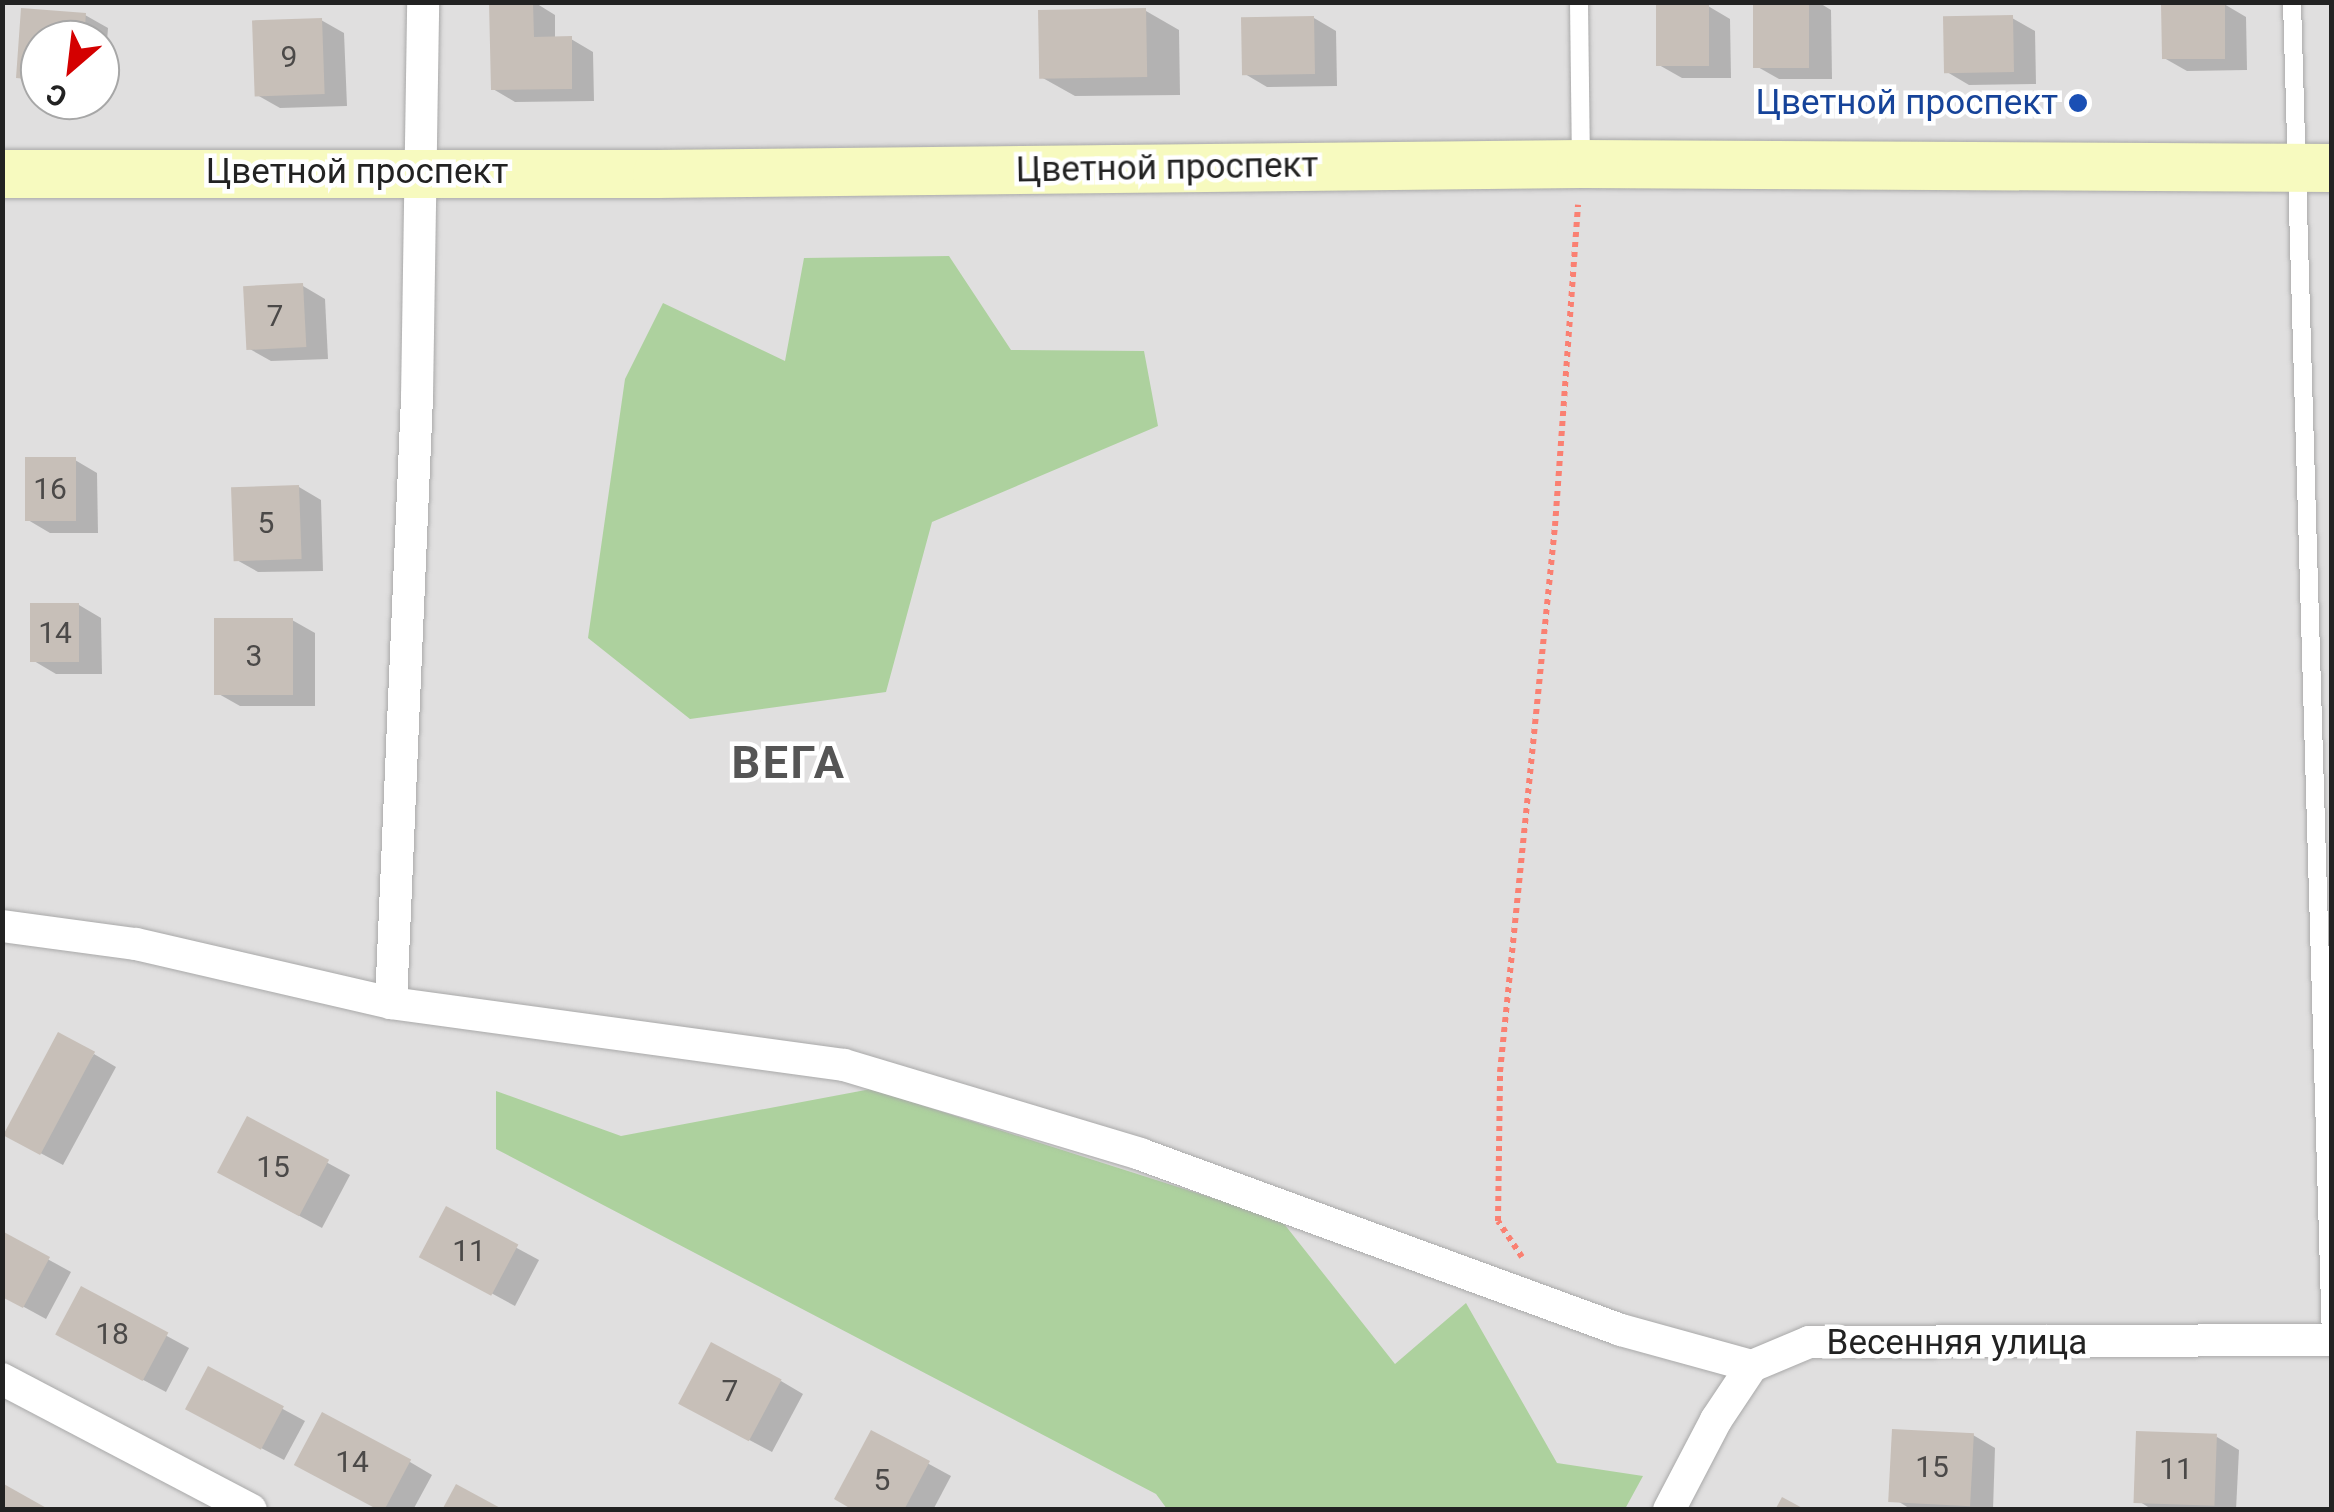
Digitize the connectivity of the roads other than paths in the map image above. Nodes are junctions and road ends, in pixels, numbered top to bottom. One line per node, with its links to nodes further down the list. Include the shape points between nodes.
1 (423, 2): 6 (street)
2 (1579, 2): 4 (lane)
3 (2292, 2): 5 (lane)
4 (1581, 164): 5 (street, Цветной проспект); 6 (street, Цветной проспект, via 656,174)
5 (2313, 168): 10 (lane)
6 (418, 170): 7 (street, Цветной проспект); 9 (street, via 417,397)
7 (2, 174)
8 (2, 926): 9 (street, via 136,944)
9 (391, 1004): 11 (street, via 844,1065 1140,1154 1621,1330)
10 (2331, 1340): 11 (street, Весенняя улица, via 1809,1342)
11 (1752, 1366): 14 (street)
12 (2, 1378): 13 (street)
13 (251, 1510)
14 (1670, 1510)

